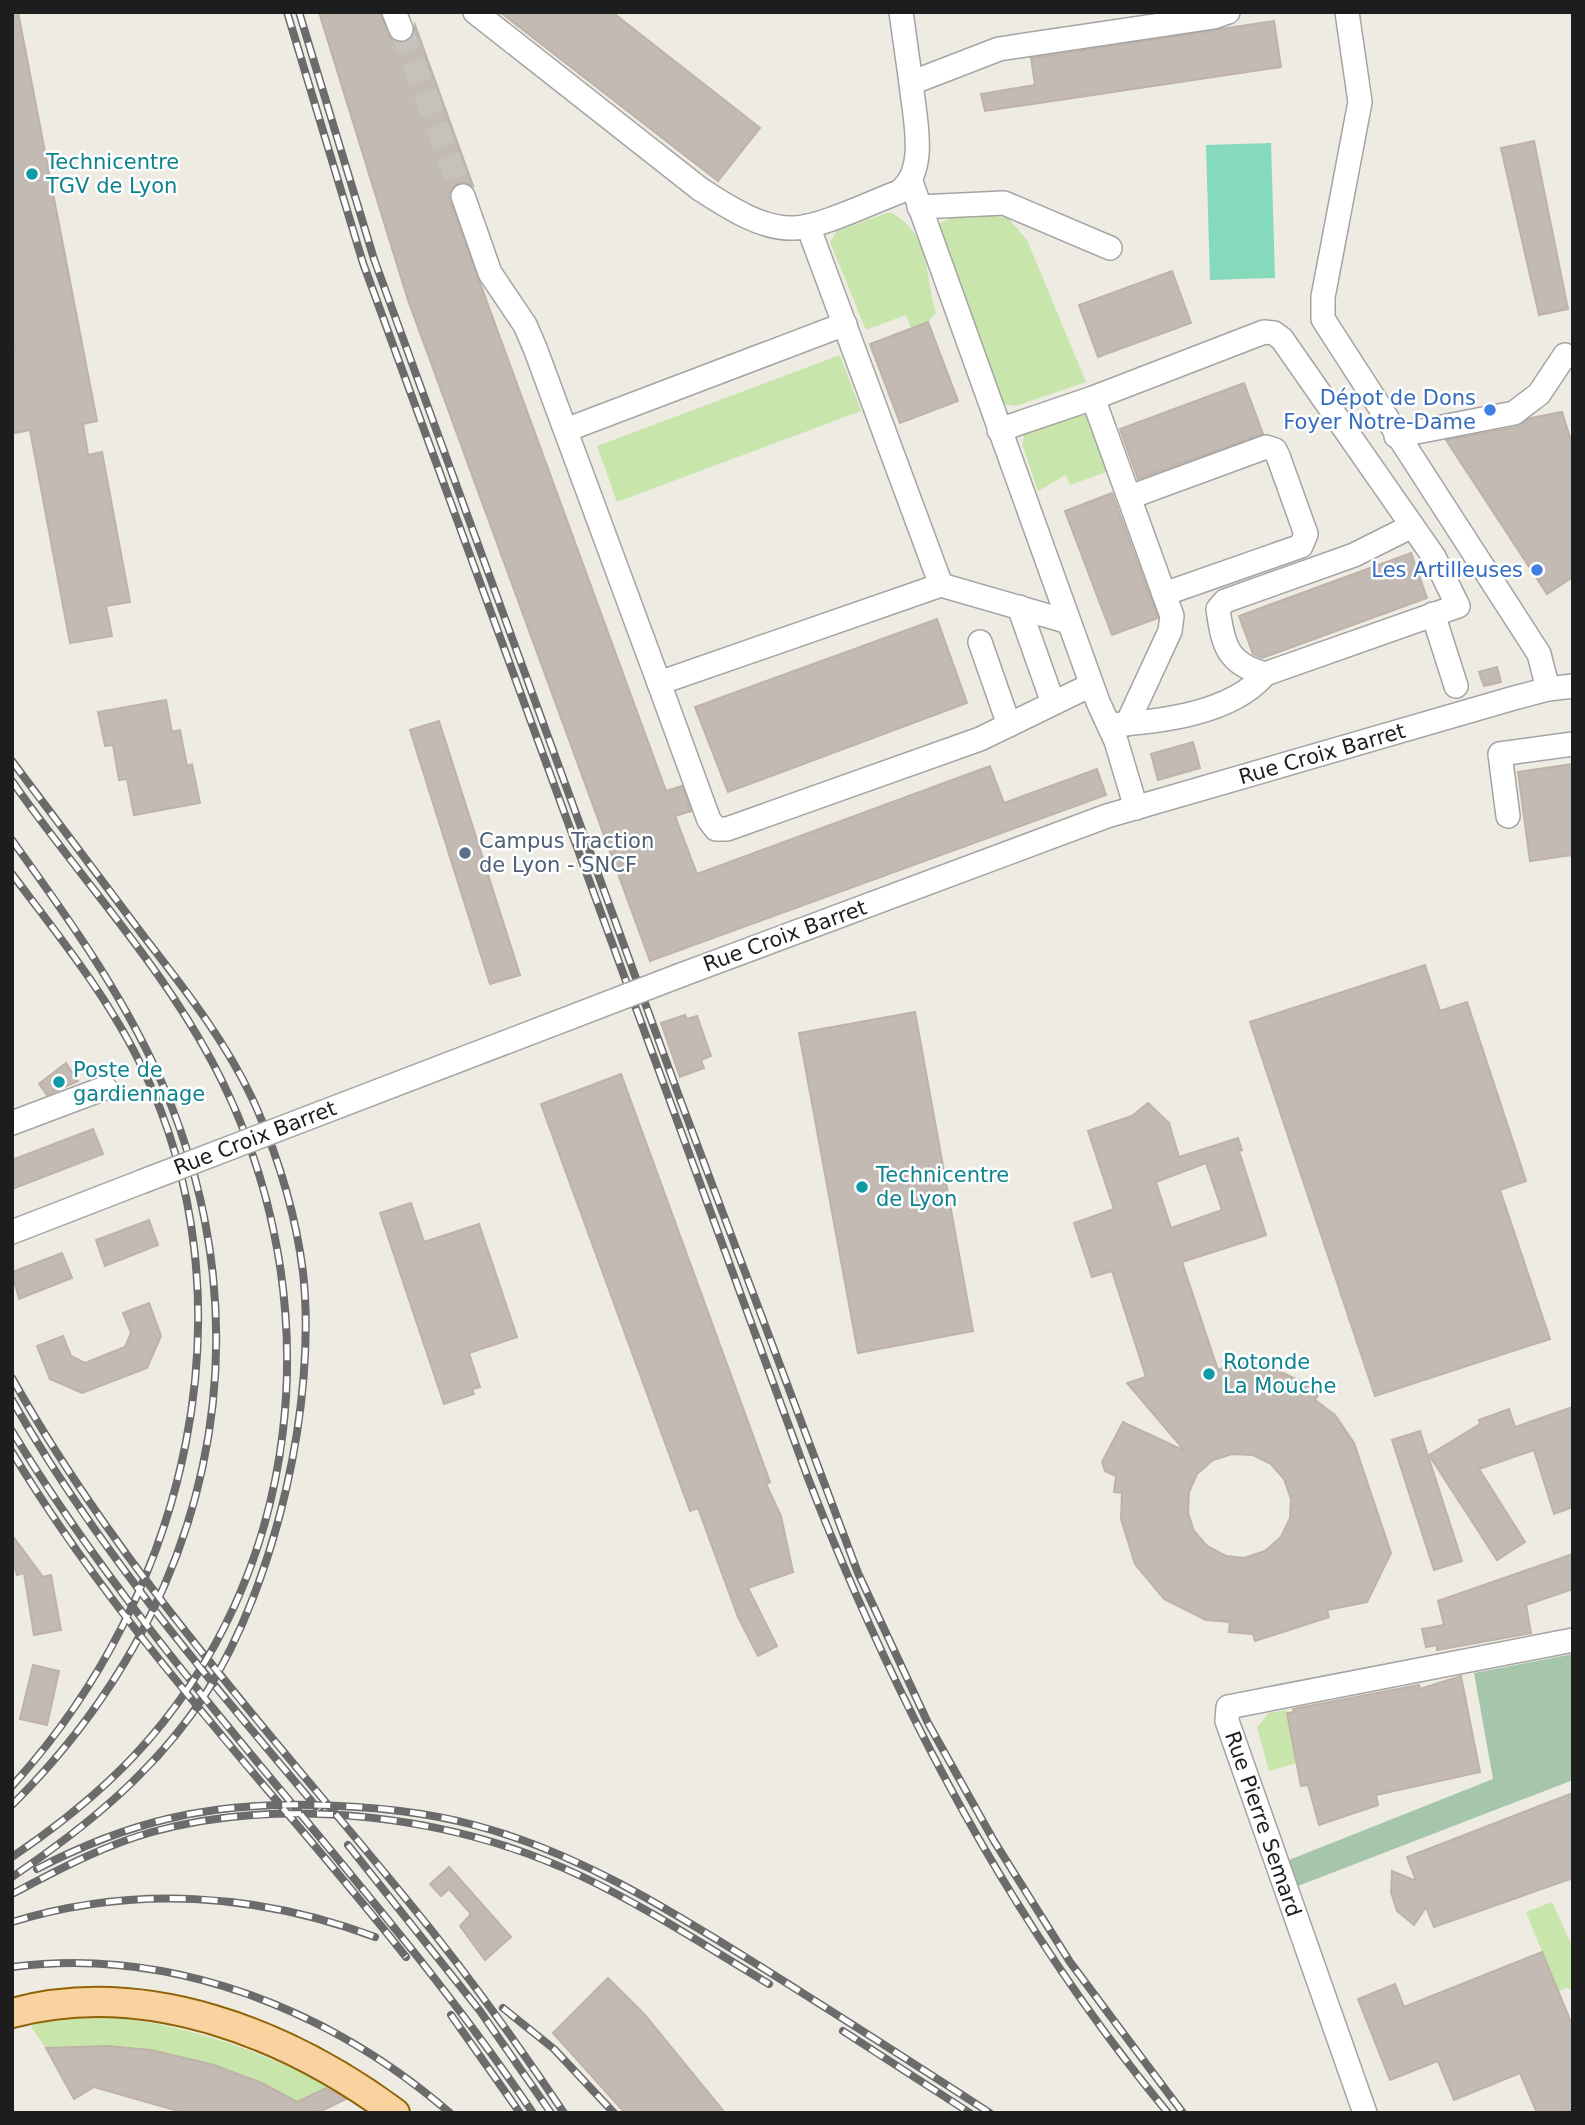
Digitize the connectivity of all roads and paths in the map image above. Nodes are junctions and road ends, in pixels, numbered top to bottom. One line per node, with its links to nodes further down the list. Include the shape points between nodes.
1 (475, 12): 9 (street, via 719,202 767,224 796,229)
2 (901, 12): 5 (street)
3 (1228, 12): 5 (street, via 999,49)
4 (1347, 12): 16 (street, via 1360,102 1327,272 1323,319)
5 (911, 83): 6 (street, via 917,163)
6 (911, 182): 8 (street); 9 (street, via 899,192)
7 (463, 196): 14 (street, via 491,273 530,334)
8 (919, 207): 10 (street, via 1004,203); 15 (street)
9 (808, 226): 11 (street)
10 (1110, 247)
11 (845, 324): 14 (street); 19 (street)
12 (1565, 355): 16 (street, via 1539,394 1514,413)
13 (1093, 398): 15 (street); 17 (street); 18 (street, via 1264,332 1274,333)
14 (566, 430): 26 (street)
15 (999, 430): 23 (street)
16 (1396, 436): 30 (street, via 1539,654)
17 (1130, 497): 20 (street); 20 (street, via 1266,447 1278,456 1306,534 1301,546)
18 (1412, 526): 22 (street, via 1434,557 1458,606); 25 (street, via 1354,555 1225,601 1218,609 1232,657 1243,668)
19 (941, 585): 21 (street); 26 (street)
20 (1164, 594): 33 (street, via 1172,616 1170,631)
21 (1019, 607): 23 (street); 31 (street)
22 (1433, 614): 25 (street); 28 (street)
23 (1069, 622): 27 (street)
24 (980, 642): 32 (street)
25 (1265, 674): 33 (street, via 1245,694 1162,721)
26 (659, 683): 32 (street, via 716,829 727,829)
27 (1091, 685): 31 (street); 33 (street)
28 (1456, 686)
29 (1573, 687): 30 (street, Rue Croix Barret)
30 (1548, 689): 35 (street, Rue Croix Barret)
31 (1053, 704): 32 (street)
32 (1009, 725)
33 (1118, 725): 35 (street)
34 (1573, 744): 36 (street, via 1500,754)
35 (1136, 808): 39 (street, Rue Croix Barret, bridge, via 681,975)
36 (1508, 816)
37 (105, 1088): 38 (street)
38 (12, 1123)
39 (12, 1232)
40 (1573, 1640): 43 (street, Rue Pierre Semard, via 1228,1707 1227,1720)
41 (12, 2013): 42 (main road, via 40,2006 116,2002 196,2014 277,2042 363,2089)
42 (395, 2113)
43 (1365, 2113)

